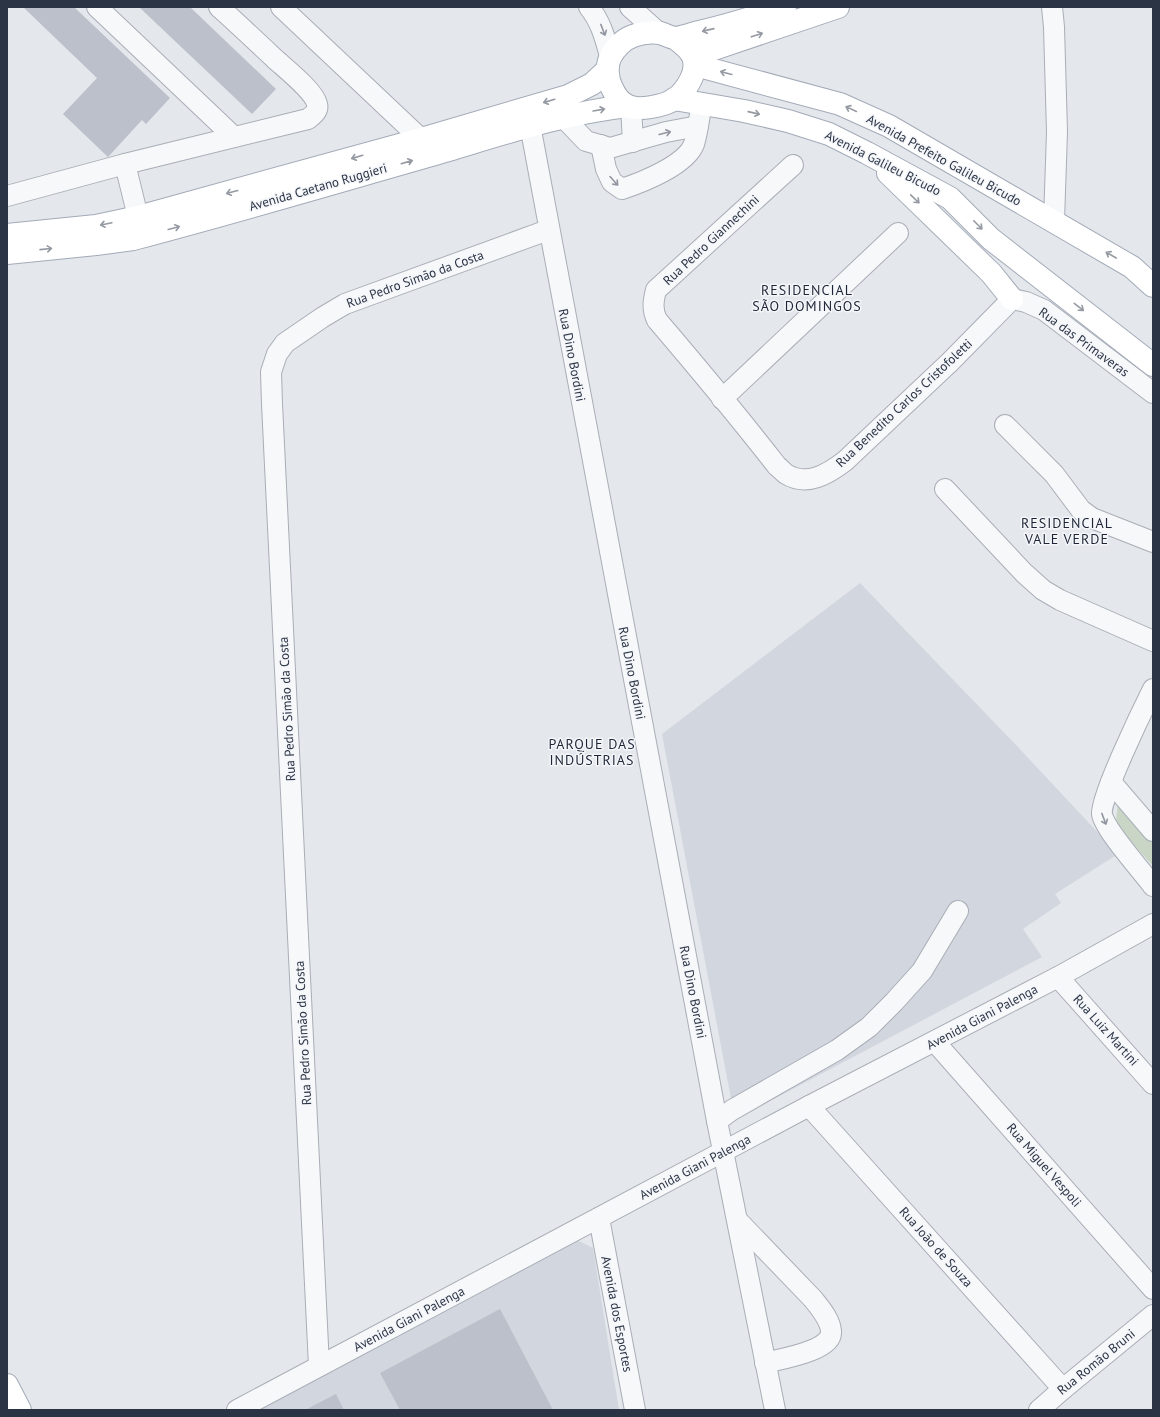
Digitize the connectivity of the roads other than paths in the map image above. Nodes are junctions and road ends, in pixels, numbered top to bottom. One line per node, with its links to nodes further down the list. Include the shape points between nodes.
1 (96, 7): 18 (street)
2 (219, 7): 18 (street, via 294,76 317,104 315,113 308,119)
3 (281, 7): 19 (street)
4 (589, 7): 11 (street, one-way to 11, via 597,17 604,34)
5 (630, 7): 9 (street)
6 (785, 7): 9 (main road, one-way to 9, via 726,26)
7 (838, 7): 10 (main road, one-way to 7)
8 (1052, 7): 27 (street, via 1057,132)
9 (667, 35): 10 (main road, via 685,46); 11 (main road, via 644,33 631,36 620,44)
10 (694, 61): 12 (main road, via 692,76 684,90); 27 (main road, Avenida Prefeito Galileu Bicudo, one-way to 10, via 889,126 840,104)
11 (609, 63): 14 (main road, via 610,85 615,95); 19 (main road, Avenida Caetano Ruggieri, one-way to 19, via 592,84 568,96)
12 (674, 99): 13 (main road, Avenida Galileu Bicudo); 14 (main road, via 652,107)
13 (702, 104): 17 (street); 22 (main road, Avenida Galileu Bicudo, one-way to 22, via 788,121 829,134)
14 (629, 106): 15 (main road, Avenida Caetano Ruggieri, one-way to 14, via 604,108); 20 (street)
15 (563, 117): 16 (main road, Avenida Caetano Ruggieri); 21 (street, via 586,141)
16 (530, 125): 28 (street, Rua Dino Bordini); 31 (main road, Avenida Caetano Ruggieri, one-way to 16, via 133,239)
17 (698, 126): 20 (street, one-way to 17); 21 (street, one-way to 17, via 612,182 622,189 642,182 683,160 694,145)
18 (234, 137): 23 (street)
19 (421, 139): 26 (main road, Avenida Caetano Ruggieri, one-way to 26)
20 (633, 142): 21 (street, via 610,148)
21 (600, 145)
22 (867, 153): 35 (main road, one-way to 35, via 991,273); 36 (main road, Avenida Galileu Bicudo, one-way to 36, via 950,198 991,239)
23 (125, 164): 25 (street); 26 (street)
24 (793, 164): 38 (street, Rua Pedro Giannechini, via 656,290 653,311 657,320)
25 (7, 196)
26 (138, 217): 30 (main road, Avenida Caetano Ruggieri, one-way to 30, via 96,226)
27 (1054, 221): 32 (main road, Avenida Prefeito Galileu Bicudo, one-way to 27)
28 (548, 230): 54 (street, Rua Dino Bordini); 61 (street, Rua Pedro Simão da Costa, via 345,304 285,343 277,354 271,372)
29 (898, 233): 38 (street)
30 (7, 235)
31 (7, 253)
32 (1132, 267): 33 (main road); 34 (main road, Avenida Prefeito Galileu Bicudo)
33 (1153, 278)
34 (1153, 286)
35 (1012, 299): 37 (street, Rua das Primaveras, via 1044,310); 38 (street, Rua Benedito Carlos Cristofoletti, via 950,362 845,461 816,479 800,479 786,475)
36 (1153, 364)
37 (1153, 393)
38 (722, 399)
39 (1006, 425): 41 (street, via 1054,474 1081,510 1092,518)
40 (945, 489): 42 (street, via 1043,590)
41 (1153, 542)
42 (1153, 641)
43 (1153, 689): 44 (street)
44 (1148, 713): 45 (street)
45 (1111, 782): 46 (street); 47 (street, one-way to 47, via 1102,805 1104,822)
46 (1153, 830)
47 (1153, 886)
48 (958, 911): 54 (street, via 922,971 869,1027 837,1050)
49 (1153, 924): 50 (street, Avenida Giani Palenga)
50 (1058, 977): 51 (street, Avenida Giani Palenga); 52 (street, Rua Luiz Martini)
51 (935, 1042): 53 (street, Avenida Giani Palenga); 58 (street, Rua Miguel Vespoli)
52 (1153, 1084)
53 (810, 1106): 55 (street, Avenida Giani Palenga); 63 (street, Rua João de Souza)
54 (717, 1121): 55 (street, Rua Dino Bordini)
55 (723, 1152): 56 (street, Avenida Giani Palenga); 57 (street, Rua Dino Bordini)
56 (599, 1218): 61 (street, Avenida Giani Palenga); 66 (street, Avenida dos Esportes)
57 (738, 1221): 60 (street, Rua Dino Bordini); 60 (street, via 813,1299 831,1330 831,1337 826,1344)
58 (1153, 1288)
59 (1153, 1315): 63 (street, Rua Romão Bruni)
60 (765, 1363): 67 (street, Rua Dino Bordini)
61 (319, 1366): 65 (street, Avenida Giani Palenga)
62 (7, 1385): 64 (main road)
63 (1063, 1389): 68 (street, Rua Romão Bruni)
64 (20, 1410)
65 (237, 1410)
66 (635, 1410)
67 (775, 1410)
68 (1039, 1410)

